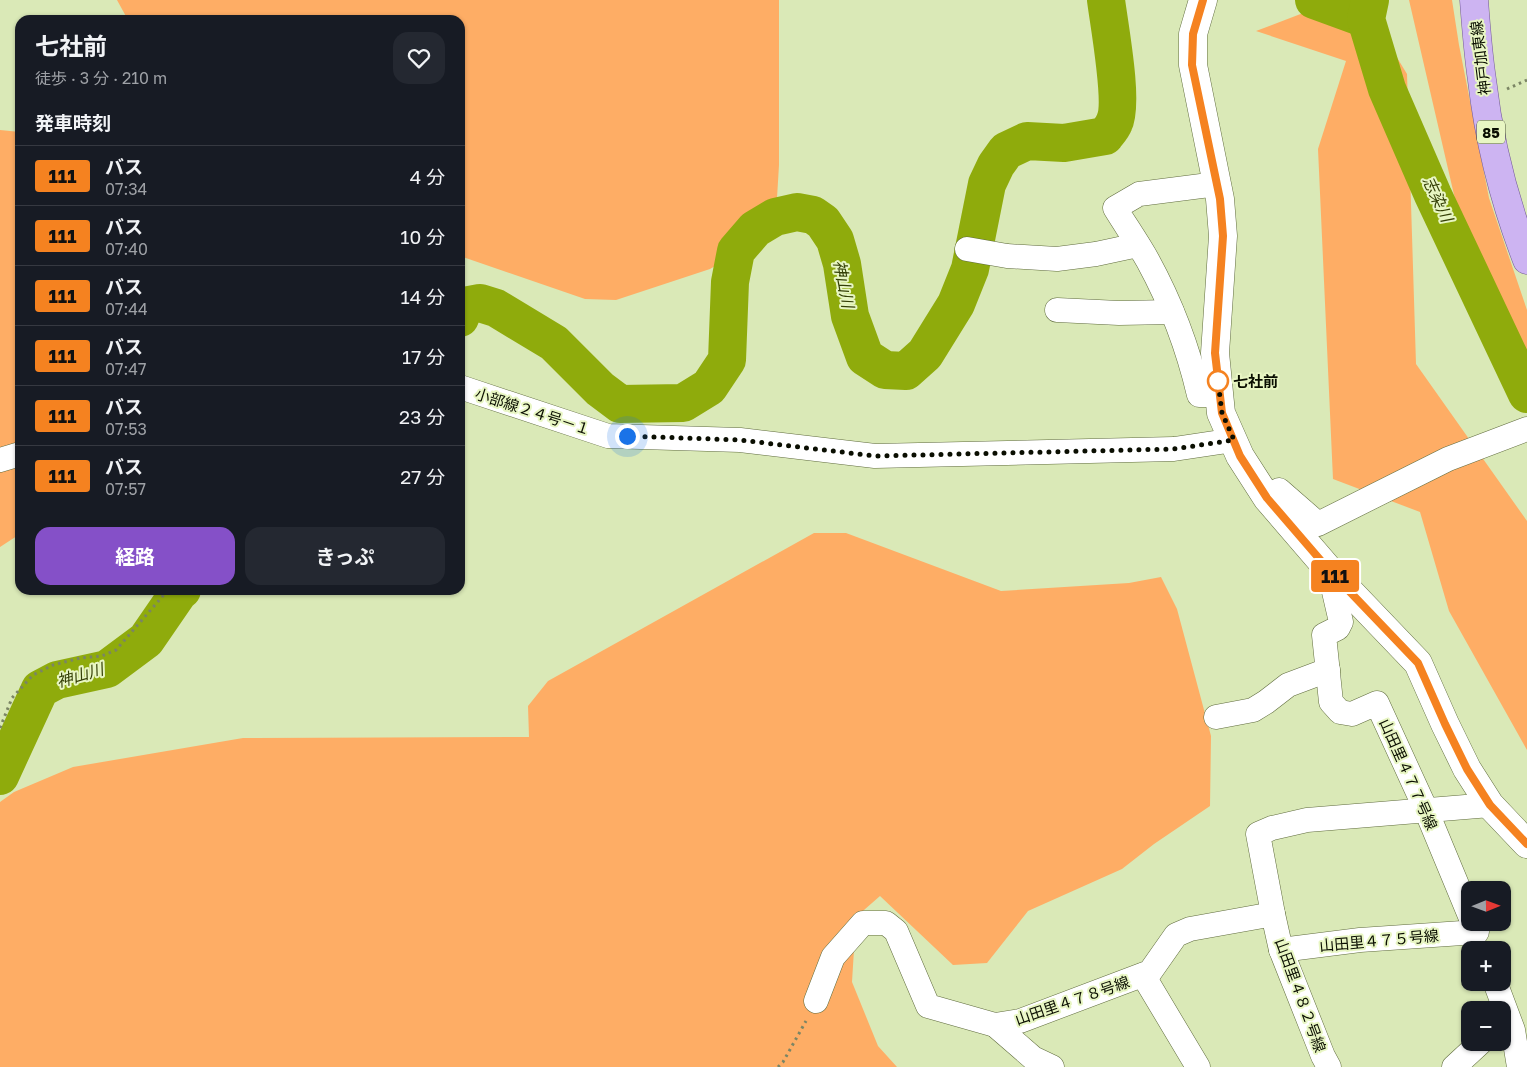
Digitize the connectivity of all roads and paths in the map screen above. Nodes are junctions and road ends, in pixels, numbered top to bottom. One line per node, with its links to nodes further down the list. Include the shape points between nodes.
1 (1474, 0): 8 (main road, 神戸加東線 / 85, via 1482,81 1495,157 1514,227)
2 (1202, 2): 5 (street, via 1193,34 1192,65)
3 (1527, 80): 4 (path)
4 (1502, 91)
5 (1217, 184): 6 (street, via 1139,194 1115,208); 12 (street, via 1223,236 1215,353)
6 (1138, 244): 7 (street, via 1057,259 1007,256); 10 (street)
7 (967, 249)
8 (1527, 260)
9 (1057, 310): 10 (street)
10 (1172, 312): 12 (street, via 1199,395)
11 (469, 390): 14 (street, 小部線２４号－１, via 608,436 740,440 875,456 1174,449)
12 (1219, 395): 14 (street, via 1222,413)
13 (1527, 429): 17 (street, via 1448,459 1318,524 1279,490)
14 (1234, 440): 17 (street, via 1240,456)
15 (15, 456): 16 (street)
16 (0, 460)
17 (1267, 498): 18 (street)
18 (1329, 570): 20 (street, 山田里４７７号線, via 1341,622 1338,628 1324,635); 23 (street, via 1418,663 1467,769)
19 (164, 595): 22 (path, via 116,650 102,656 52,665 33,675 12,698)
20 (1328, 670): 21 (street, via 1288,685 1253,710); 24 (street, 山田里４７７号線, via 1330,702 1340,712 1352,714 1377,703)
21 (1216, 717)
22 (0, 728)
23 (1490, 805): 24 (street); 25 (street)
24 (1426, 810): 26 (street, 山田里４７７号線); 27 (street, 山田里４８２号線, via 1307,820 1258,834)
25 (1527, 844)
26 (1461, 894)
27 (1273, 914): 29 (street, 山田里４８２号線); 30 (street, 山田里４７８号線, via 1190,929 1176,935 1150,972)
28 (1464, 931): 29 (street, 山田里４７５号線)
29 (1282, 950): 38 (street, 山田里４８２号線)
30 (1143, 975): 32 (street, 山田里４７８号線, via 1020,1020); 37 (street)
31 (816, 1002): 32 (street, 山田里４７８号線, via 833,957 839,950 863,923 886,923 896,931 928,1006); 35 (path)
32 (995, 1025): 36 (street, via 1033,1058)
33 (1511, 1042): 40 (street)
34 (1471, 1051): 39 (street)
35 (778, 1067)
36 (1052, 1067)
37 (1198, 1067)
38 (1329, 1067)
39 (1454, 1067)
40 (1519, 1067)

